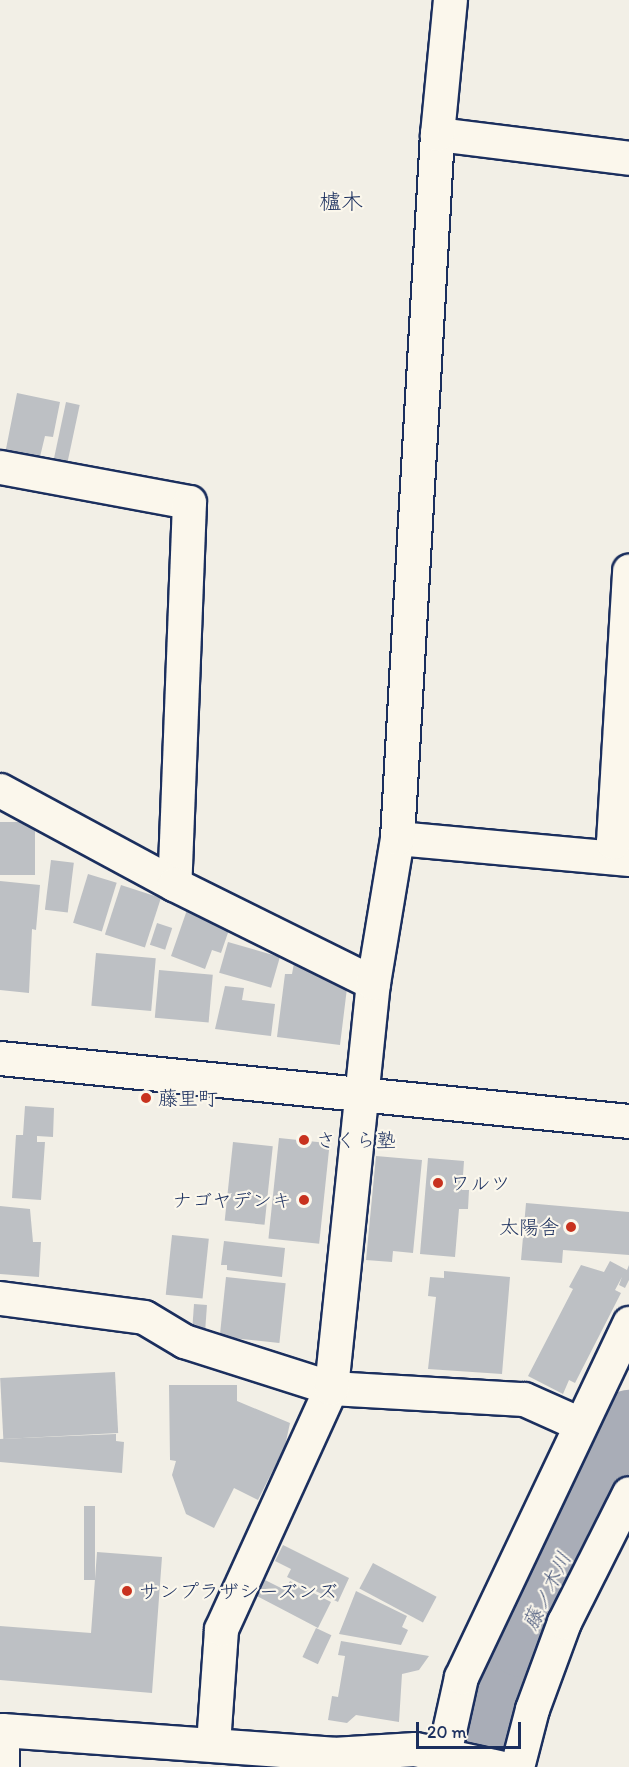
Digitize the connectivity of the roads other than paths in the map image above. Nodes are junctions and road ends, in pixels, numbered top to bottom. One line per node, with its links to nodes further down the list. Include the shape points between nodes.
1 (450, 0): 2 (street)
2 (437, 134): 3 (street); 7 (street)
3 (629, 158)
4 (0, 466): 9 (street, via 189,502)
5 (629, 570): 8 (street, via 613,842)
6 (0, 790): 9 (street)
7 (397, 838): 8 (street); 10 (street)
8 (619, 858)
9 (174, 884): 10 (street)
10 (374, 983): 12 (street)
11 (0, 1058): 12 (street)
12 (361, 1094): 13 (street); 16 (street)
13 (629, 1121)
14 (0, 1298): 16 (street, via 144,1317 184,1341)
15 (629, 1323): 17 (street)
16 (331, 1388): 17 (street, via 525,1399); 19 (street, via 221,1629)
17 (580, 1424): 20 (street, via 461,1677)
18 (629, 1493): 23 (street, via 564,1622 532,1709)
19 (213, 1744): 20 (street, via 333,1754 415,1749); 21 (street, via 2,1730)
20 (448, 1759): 22 (street)
21 (2, 1767)
22 (499, 1767)
23 (517, 1767)

